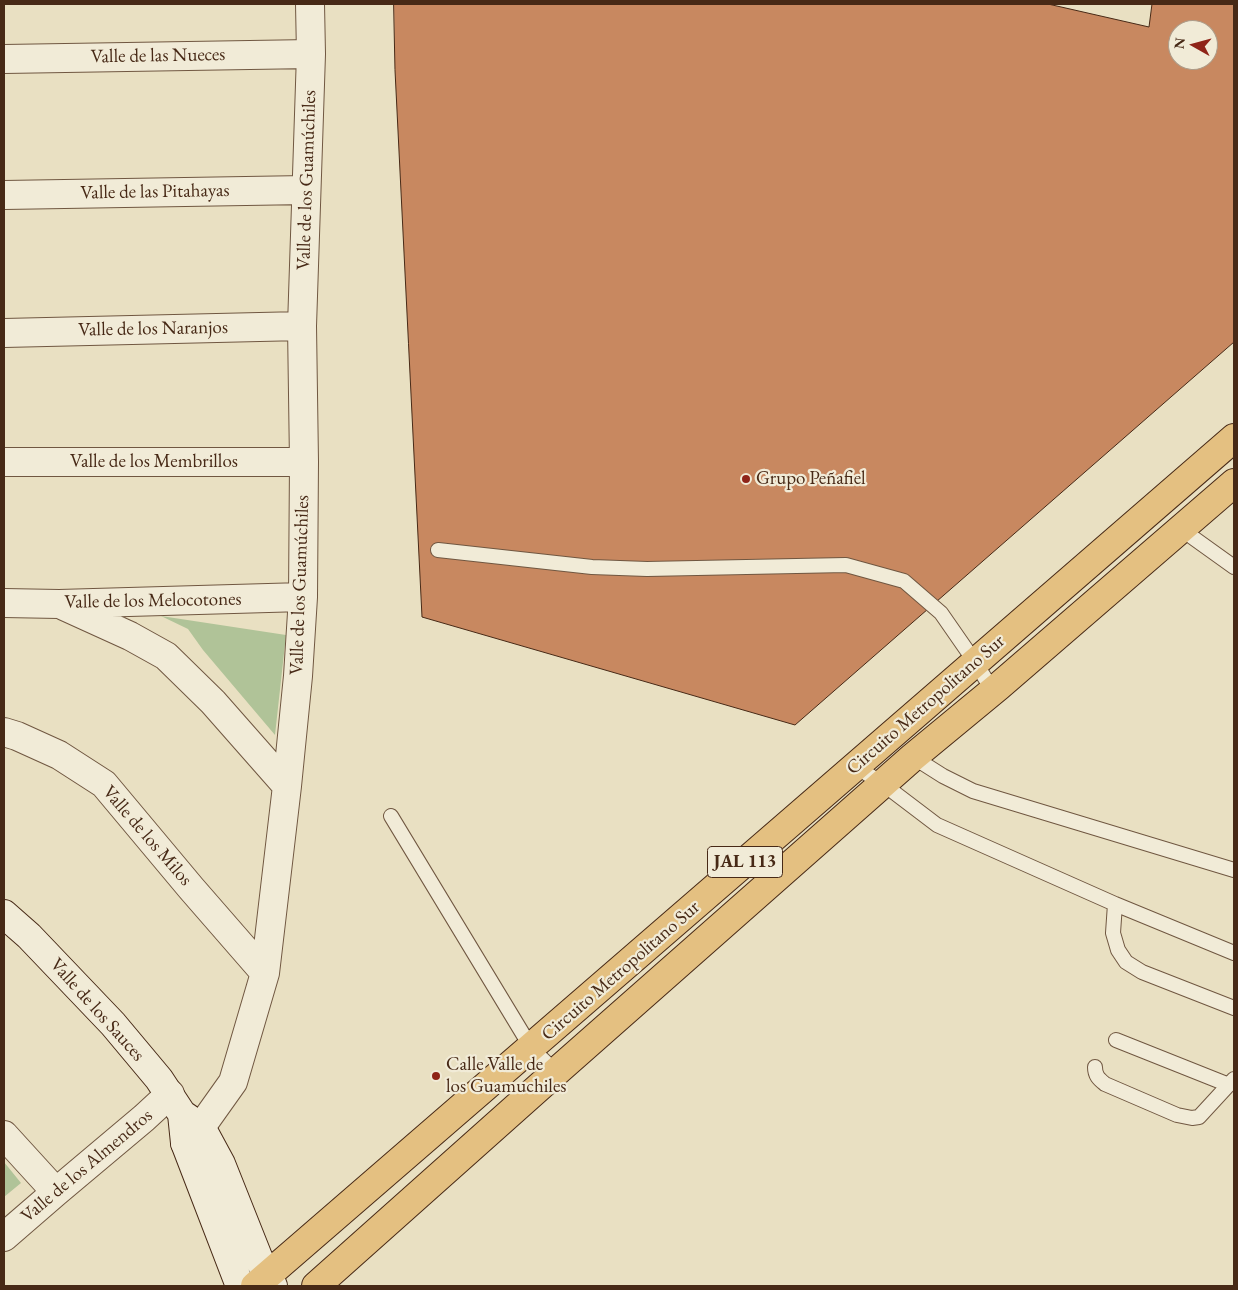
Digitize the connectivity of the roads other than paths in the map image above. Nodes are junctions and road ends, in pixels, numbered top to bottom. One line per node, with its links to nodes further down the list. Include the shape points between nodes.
1 (310, 4): 2 (street, Valle de los Guamúchiles)
2 (311, 54): 3 (street, Valle de las Nueces); 4 (street, Valle de los Guamúchiles)
3 (4, 59)
4 (306, 190): 5 (street, Valle de las Pitahayas); 6 (street, Valle de los Guamúchiles)
5 (4, 195)
6 (302, 326): 7 (street, Valle de los Naranjos); 10 (street, Valle de los Guamúchiles)
7 (4, 333)
8 (1234, 438): 18 (main road, Circuito Metropolitano Sur / JAL 113)
9 (4, 462): 10 (street, Valle de los Membrillos)
10 (304, 462): 15 (street, Valle de los Guamúchiles)
11 (1234, 483): 12 (main road, Circuito Metropolitano Sur / JAL 113)
12 (1181, 529): 14 (lane); 19 (main road, Circuito Metropolitano Sur / JAL 113)
13 (438, 550): 18 (lane, via 629,569 846,565 904,581 941,613)
14 (1234, 567)
15 (303, 597): 17 (street, Valle de los Melocotones); 24 (street, Valle de los Guamúchiles)
16 (4, 603): 17 (street, Valle de los Melocotones)
17 (59, 604): 24 (street, via 166,656 213,702)
18 (975, 662): 19 (lane); 22 (main road, Circuito Metropolitano Sur / JAL 113)
19 (993, 691): 21 (main road, Circuito Metropolitano Sur / JAL 113)
20 (4, 732): 30 (street, Valle de los Milos, via 59,755 104,784)
21 (913, 757): 23 (main road, Circuito Metropolitano Sur / JAL 113); 26 (lane, via 972,791)
22 (855, 766): 23 (lane); 33 (main road, Circuito Metropolitano Sur / JAL 113)
23 (883, 784): 27 (lane, via 937,825); 35 (main road, Circuito Metropolitano Sur / JAL 113)
24 (287, 786): 30 (street, Valle de los Guamúchiles)
25 (391, 816): 33 (lane)
26 (1234, 870)
27 (1115, 904): 29 (lane); 31 (lane, via 1113,933 1126,962 1142,972)
28 (4, 914): 37 (street, Valle de los Sauces, via 113,1024)
29 (1234, 953)
30 (265, 973): 37 (street, Valle de los Guamúchiles, via 233,1082)
31 (1234, 1008)
32 (1116, 1040): 36 (lane)
33 (532, 1049): 35 (lane); 41 (main road, Circuito Metropolitano Sur / JAL 113)
34 (1095, 1067): 36 (lane, via 1095,1074 1105,1084 1176,1115 1192,1118 1200,1117)
35 (556, 1072): 43 (main road, Circuito Metropolitano Sur / JAL 113)
36 (1232, 1082)
37 (184, 1120): 39 (street, Valle de los Almendros, via 144,1118); 41 (street, Valle de los Sauces, via 221,1164); 42 (street, Valle de los Sauces)
38 (4, 1135): 39 (street)
39 (56, 1192): 40 (street, Valle de los Almendros)
40 (4, 1237)
41 (265, 1283)
42 (240, 1286)
43 (316, 1286)

